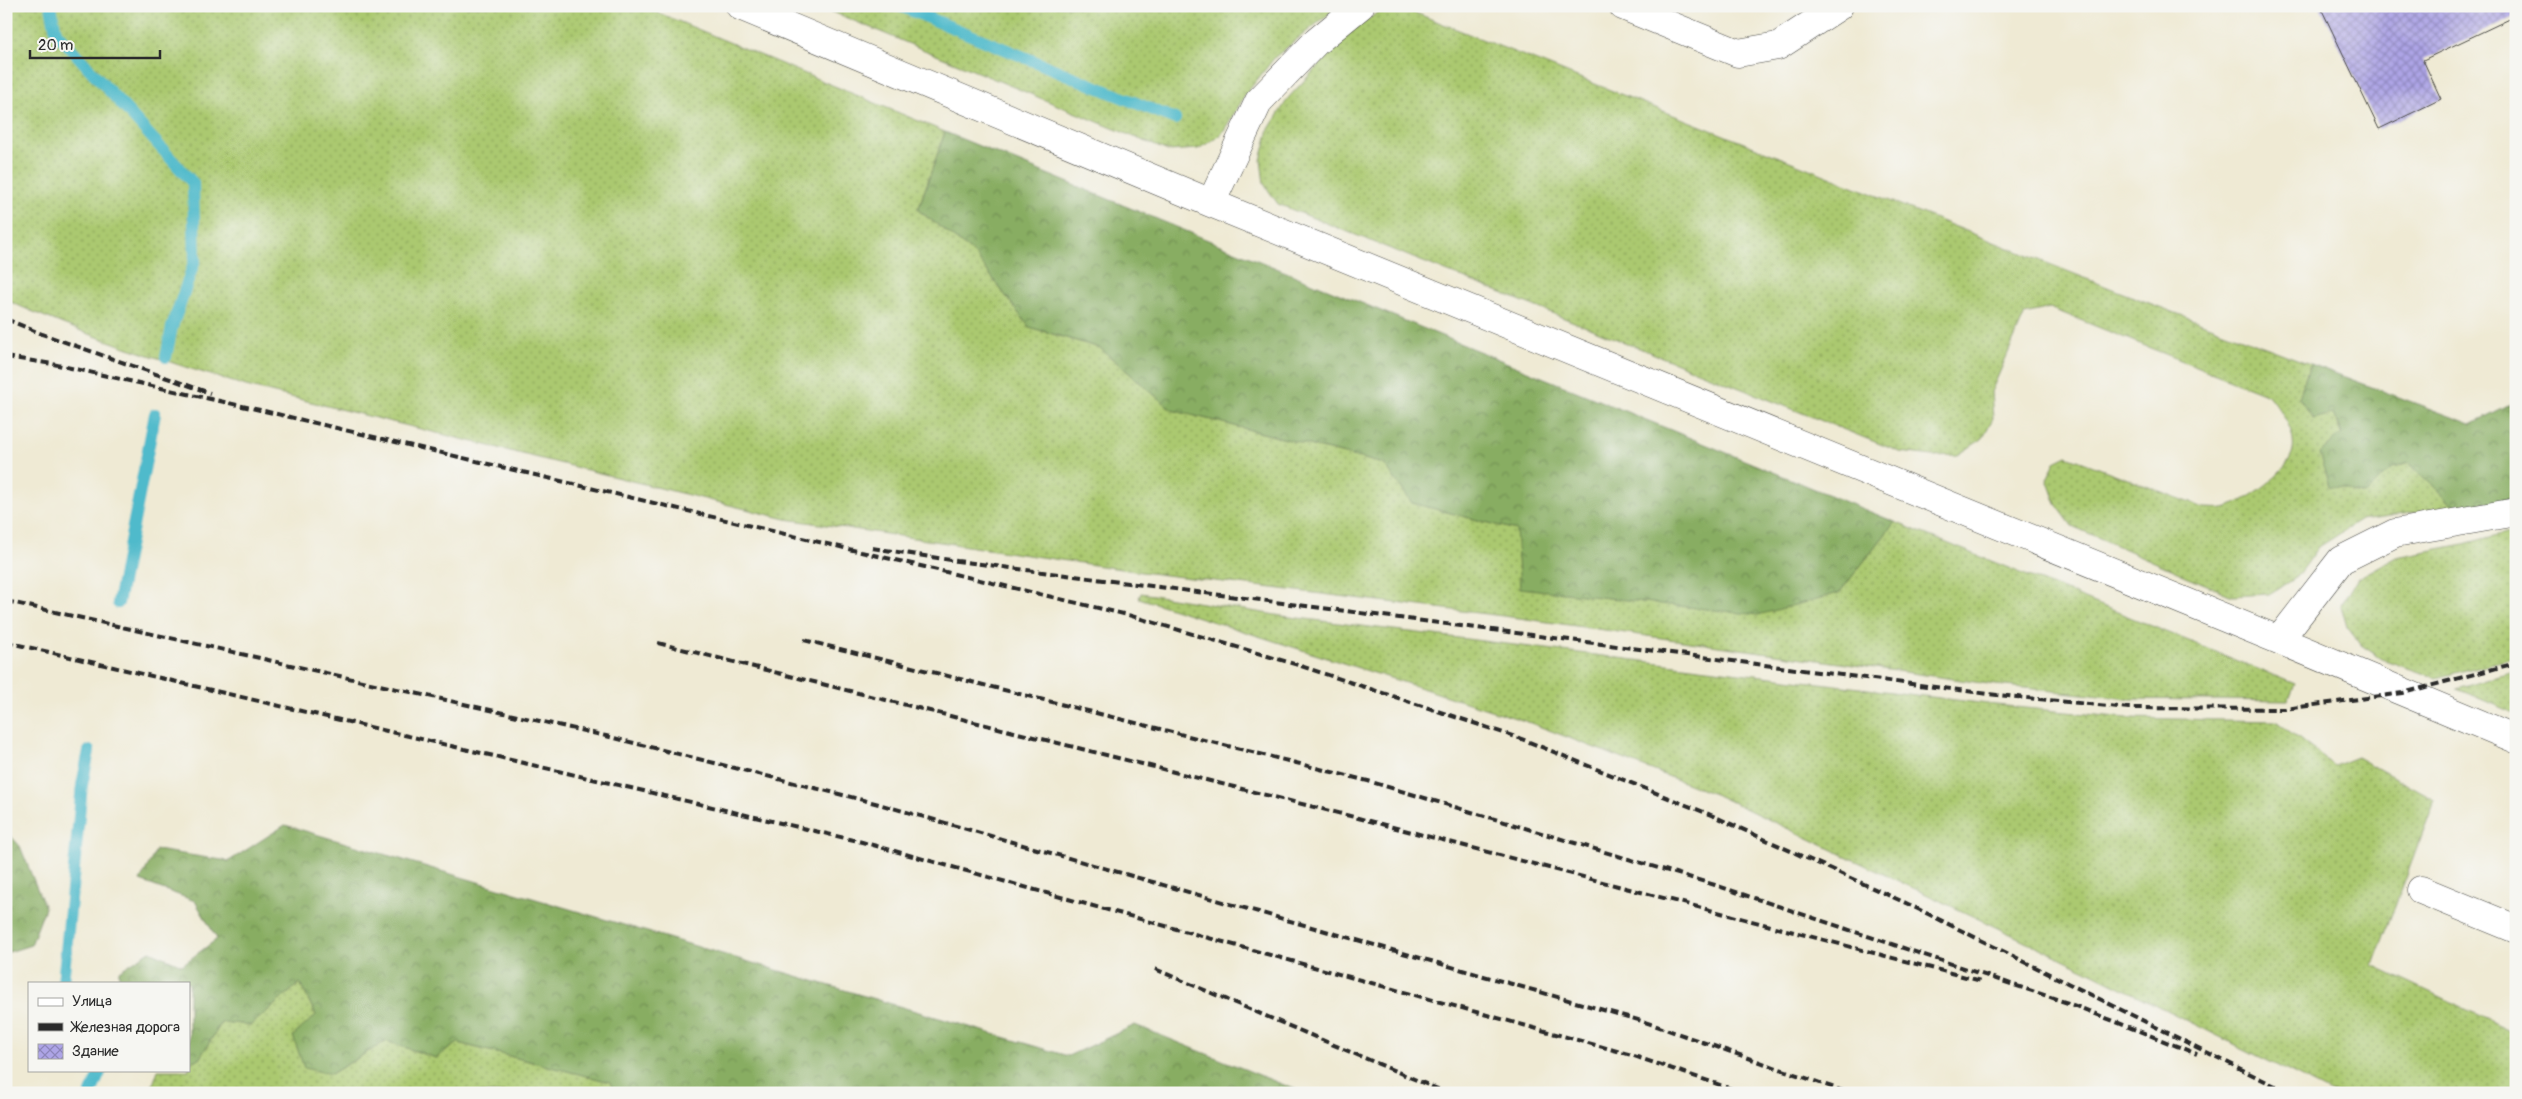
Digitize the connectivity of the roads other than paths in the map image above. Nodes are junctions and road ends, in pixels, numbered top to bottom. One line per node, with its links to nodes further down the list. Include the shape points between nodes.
1 (740, 6): 5 (street)
2 (1360, 6): 5 (street, via 1316,42 1259,101)
3 (1623, 6): 4 (street, via 1738,53 1778,46)
4 (1839, 6)
5 (1211, 203): 7 (street)
6 (2516, 512): 7 (street, via 2395,533 2340,560)
7 (2279, 640): 8 (street)
8 (2516, 739)
9 (2421, 890): 10 (street)
10 (2516, 930)

